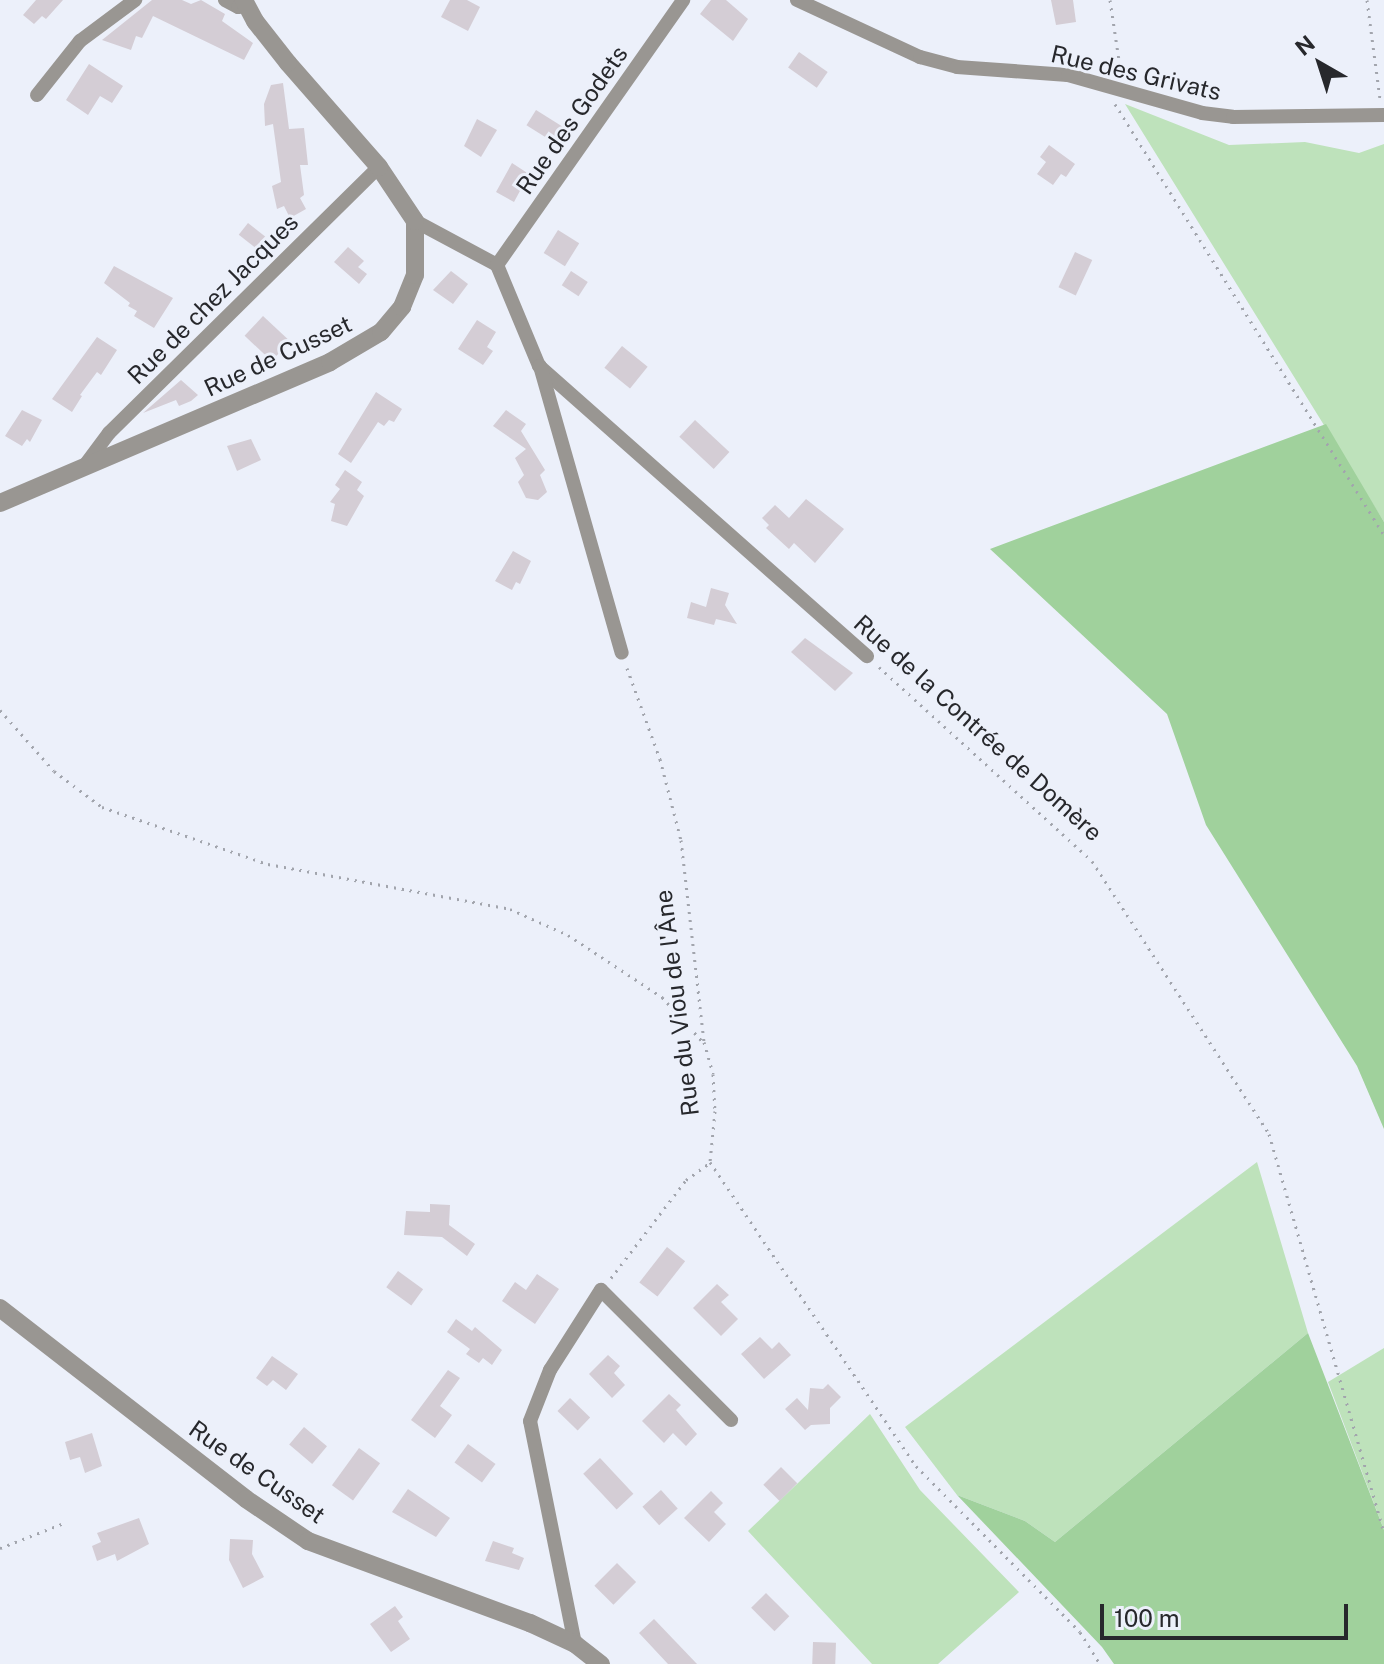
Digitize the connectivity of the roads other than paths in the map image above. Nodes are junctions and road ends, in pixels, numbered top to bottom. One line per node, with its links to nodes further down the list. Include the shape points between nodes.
1 (135, 0): 6 (street, via 80,41)
2 (225, 0): 5 (street, via 238,7)
3 (683, 0): 10 (street, Rue des Godets)
4 (797, 0): 7 (street, Rue des Grivats, via 920,57 957,67 1068,75 1105,89 1233,117)
5 (245, 2): 8 (street, via 288,63)
6 (37, 95)
7 (1383, 115)
8 (379, 167): 9 (street); 12 (street, Rue de chez Jacques, via 109,433)
9 (415, 221): 10 (street); 12 (street, Rue de Cusset, via 415,275 402,307 381,332 330,362)
10 (497, 265): 11 (street, Rue de la Contrée de Domère)
11 (539, 366): 14 (street); 15 (street, Rue de la Contrée de Domère)
12 (83, 468): 13 (street, Rue de Cusset)
13 (0, 503)
14 (622, 653)
15 (867, 656)
16 (0, 1308): 18 (street, Rue de Cusset, via 308,1541)
17 (731, 1420): 18 (street, via 601,1290 550,1370 530,1421)
18 (575, 1644): 19 (street, Rue de Cusset)
19 (601, 1664)

